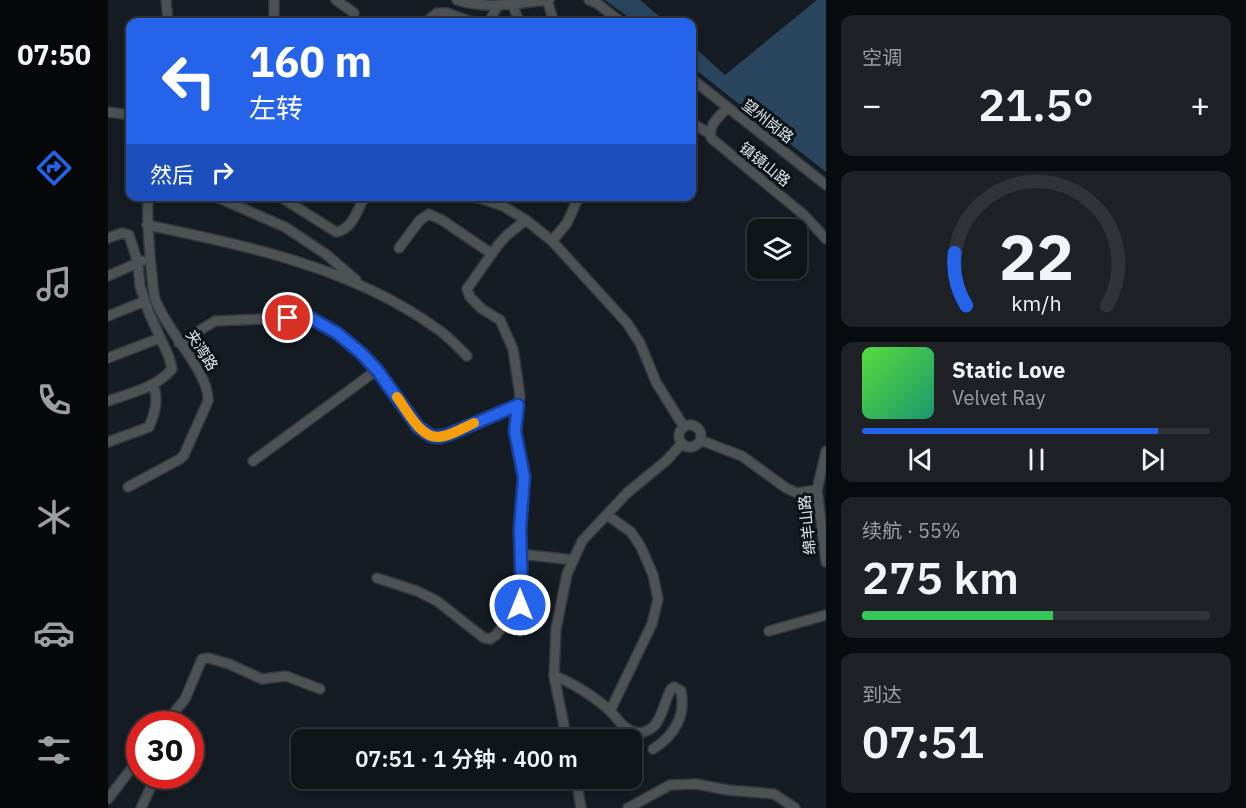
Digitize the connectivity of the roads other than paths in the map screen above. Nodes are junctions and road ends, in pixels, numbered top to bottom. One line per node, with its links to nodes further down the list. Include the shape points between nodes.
1 (166, 0): 10 (street)
2 (274, 0): 11 (street)
3 (336, 0): 9 (street)
4 (457, 0): 8 (street)
5 (548, 0): 7 (street); 16 (street)
6 (589, 0): 17 (street)
7 (512, 2): 8 (street); 15 (street)
8 (498, 5): 14 (street)
9 (354, 13)
10 (168, 18)
11 (274, 18)
12 (431, 18): 13 (street, via 447,13)
13 (461, 18)
14 (491, 18)
15 (518, 18)
16 (553, 18)
17 (616, 18)
18 (696, 82): 19 (street, 望州岗路)
19 (727, 108): 23 (street, via 712,125); 24 (street, 望州岗路)
20 (108, 112): 21 (street)
21 (126, 114)
22 (696, 125): 23 (street, 镇镜山路)
23 (710, 134): 34 (street, 镇镜山路, via 720,147 804,215)
24 (826, 185)
25 (148, 201): 32 (street, 夹湾路)
26 (225, 201): 41 (street, via 285,227)
27 (287, 201): 28 (street, via 336,232 350,225)
28 (362, 201)
29 (488, 201): 31 (street)
30 (577, 201): 35 (street, via 567,223)
31 (526, 220): 35 (street); 37 (street)
32 (147, 225): 38 (street, 夹湾路); 41 (street, via 313,266)
33 (108, 238): 39 (street, via 129,235)
34 (826, 239)
35 (552, 241): 52 (street, via 627,323)
36 (399, 248): 37 (street, via 429,214)
37 (492, 254): 51 (street, via 467,289 482,309 500,320 508,337 519,387)
38 (150, 258): 39 (street); 45 (street, 夹湾路, via 154,298)
39 (138, 263): 40 (street); 42 (street)
40 (108, 276)
41 (364, 286): 46 (street, via 437,328)
42 (145, 302): 43 (street); 44 (street)
43 (108, 316)
44 (160, 338): 47 (street); 49 (street, via 171,369)
45 (179, 343): 48 (street, via 215,321 309,317 337,333); 58 (street, 夹湾路, via 204,380 208,400 184,455)
46 (467, 356)
47 (108, 358)
48 (377, 370): 51 (street, via 418,427 431,436 450,434); 57 (street)
49 (153, 385): 50 (street); 54 (street, via 156,412 149,427)
50 (108, 401)
51 (518, 405): 62 (street, via 515,431 524,477)
52 (684, 427): 53 (street, via 697,427); 55 (street, via 679,436)
53 (700, 440): 55 (street, via 692,447); 59 (street, via 742,456 796,493)
54 (108, 442)
55 (682, 443): 60 (street)
56 (826, 451): 59 (street, 绵羊山路)
57 (253, 461)
58 (128, 487)
59 (817, 490): 61 (street, 绵羊山路)
60 (607, 515): 63 (street, via 582,541); 71 (street, via 631,532 641,547 658,599 652,624)
61 (823, 520): 64 (street, 绵羊山路)
62 (520, 554): 63 (street); 65 (street, via 520,605 490,639 477,634 437,601)
63 (573, 560): 68 (street, via 560,604)
64 (826, 562)
65 (377, 578)
66 (826, 615): 67 (street)
67 (769, 631)
68 (554, 676): 71 (street); 72 (street)
69 (320, 689): 70 (street, via 286,676 262,679 229,664 202,659 185,699)
70 (175, 711)
71 (610, 711): 73 (street, via 624,727 644,732 654,726 672,689 681,691 682,716 670,736)
72 (565, 729)
73 (653, 749)
74 (126, 775): 77 (street)
75 (150, 789): 78 (street)
76 (577, 789): 79 (street)
77 (108, 799)
78 (141, 808)
79 (580, 808)
80 (628, 808): 81 (street, via 670,785 696,784 774,794)
81 (795, 808)

